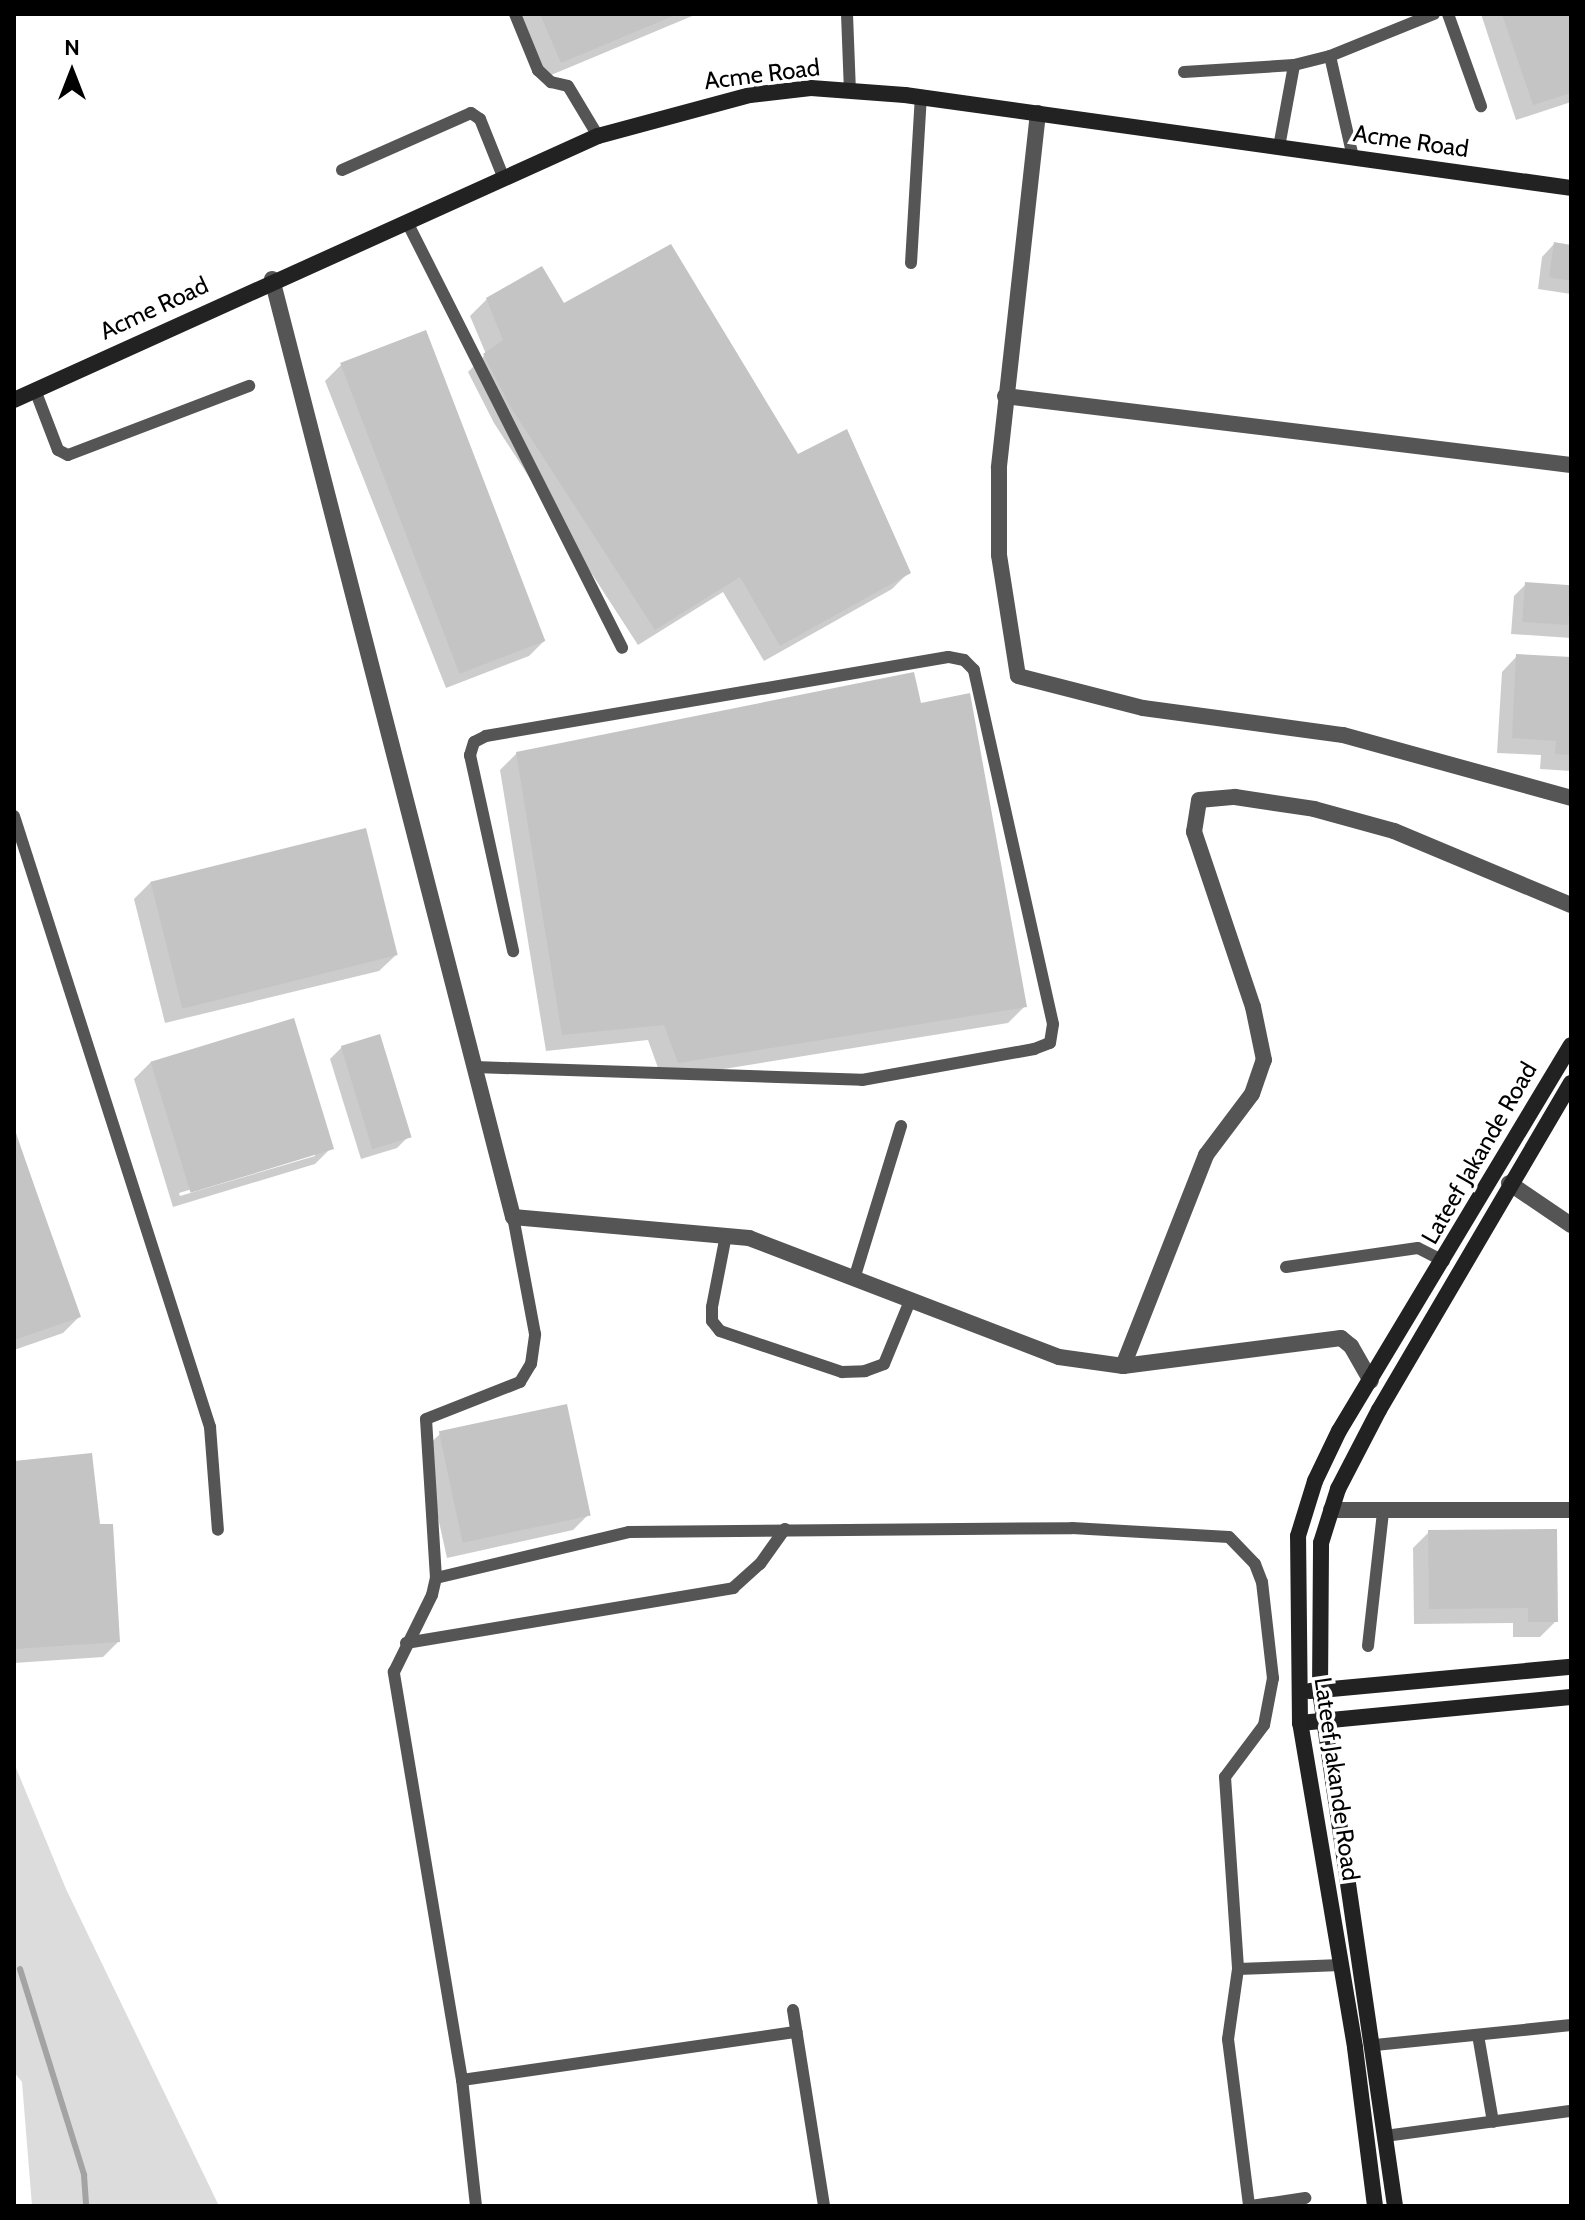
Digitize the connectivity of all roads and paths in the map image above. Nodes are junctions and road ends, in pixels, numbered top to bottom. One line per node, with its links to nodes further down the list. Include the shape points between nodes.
1 (515, 14): 12 (lane, via 538,70 551,82 568,86)
2 (847, 14): 8 (lane)
3 (1434, 14): 5 (lane)
4 (1448, 14): 10 (lane)
5 (1330, 56): 6 (lane); 14 (lane)
6 (1294, 65): 7 (lane); 13 (lane)
7 (1184, 72)
8 (850, 91): 9 (main road, Acme Road); 12 (main road, Acme Road, via 811,88 750,95)
9 (921, 97): 11 (main road, Acme Road); 19 (lane)
10 (1481, 106)
11 (1038, 113): 13 (main road, Acme Road); 23 (street)
12 (598, 136): 16 (main road, Acme Road)
13 (1279, 147): 14 (main road, Acme Road)
14 (1353, 157): 17 (main road, Acme Road)
15 (342, 170): 16 (lane, via 471,113 480,119)
16 (504, 179): 18 (main road, Acme Road)
17 (1571, 188)
18 (407, 222): 20 (main road, Acme Road); 26 (lane)
19 (911, 263)
20 (272, 279): 22 (main road, Acme Road); 32 (street)
21 (249, 386): 22 (lane, via 68,455 58,450)
22 (35, 390): 24 (main road, Acme Road)
23 (1005, 396): 25 (street); 27 (street, via 999,555 1018,676 1143,708 1343,735)
24 (14, 400)
25 (1571, 465)
26 (622, 648)
27 (1571, 798)
28 (14, 816): 49 (lane, via 210,1427)
29 (1571, 905): 43 (street, via 1381,827 1261,801 1210,795 1199,800 1194,832 1253,1007 1264,1060 1252,1094 1206,1155)
30 (513, 951): 32 (lane, via 470,755 474,742 948,657 964,660 974,670 1053,1024 1050,1043 1034,1049 862,1080)
31 (1571, 1045): 39 (main road, Lateef Jakande Road)
32 (475, 1067): 36 (street)
33 (1571, 1083): 35 (main road, Lateef Jakande Road)
34 (901, 1126): 41 (lane)
35 (1509, 1183): 37 (street); 45 (main road, Lateef Jakande Road, via 1379,1410)
36 (513, 1217): 38 (street); 50 (lane, via 535,1334 531,1364 520,1382 426,1419)
37 (1571, 1225)
38 (726, 1235): 41 (street, via 749,1238); 42 (lane, via 712,1307 712,1321 720,1331 842,1372 865,1371 884,1364)
39 (1444, 1261): 40 (lane, via 1418,1248); 44 (main road, Lateef Jakande Road)
40 (1286, 1267)
41 (854, 1279): 42 (street)
42 (910, 1301): 43 (street, via 1059,1357)
43 (1123, 1366): 44 (street, via 1330,1337 1351,1346)
44 (1371, 1381): 55 (main road, Lateef Jakande Road, via 1315,1481 1298,1536)
45 (1331, 1510): 47 (street); 54 (main road, Lateef Jakande Road, via 1319,1563)
46 (1571, 1510): 47 (street)
47 (1383, 1512): 52 (lane)
48 (785, 1529): 50 (lane, via 629,1532); 51 (lane, via 760,1564 733,1588); 60 (lane, via 1072,1528 1229,1537 1244,1550 1262,1582 1273,1678 1264,1725 1225,1777)
49 (218, 1530)
50 (436, 1578): 51 (lane)
51 (406, 1643): 66 (lane, via 394,1672 397,1712)
52 (1368, 1646)
53 (1571, 1667): 54 (main road)
54 (1320, 1691): 55 (main road); 57 (main road, Lateef Jakande Road)
55 (1298, 1692): 58 (main road, Lateef Jakande Road)
56 (1571, 1697): 57 (main road)
57 (1325, 1720): 58 (main road); 65 (main road, Lateef Jakande Road)
58 (1300, 1723): 59 (main road, Lateef Jakande Road)
59 (1341, 1965): 60 (lane); 75 (main road, Lateef Jakande Road)
60 (1238, 1969): 74 (lane, via 1228,2039)
61 (793, 2010): 63 (lane)
62 (1571, 2025): 64 (lane)
63 (797, 2032): 66 (lane); 73 (lane)
64 (1478, 2035): 65 (lane); 68 (lane)
65 (1375, 2045): 69 (main road, Lateef Jakande Road)
66 (462, 2080): 72 (lane)
67 (1571, 2111): 68 (lane)
68 (1493, 2122): 69 (lane)
69 (1385, 2136): 76 (main road, Lateef Jakande Road)
70 (1305, 2198): 71 (lane)
71 (1271, 2204): 74 (lane)
72 (476, 2206)
73 (824, 2206)
74 (1250, 2206)
75 (1375, 2206)
76 (1395, 2206)

